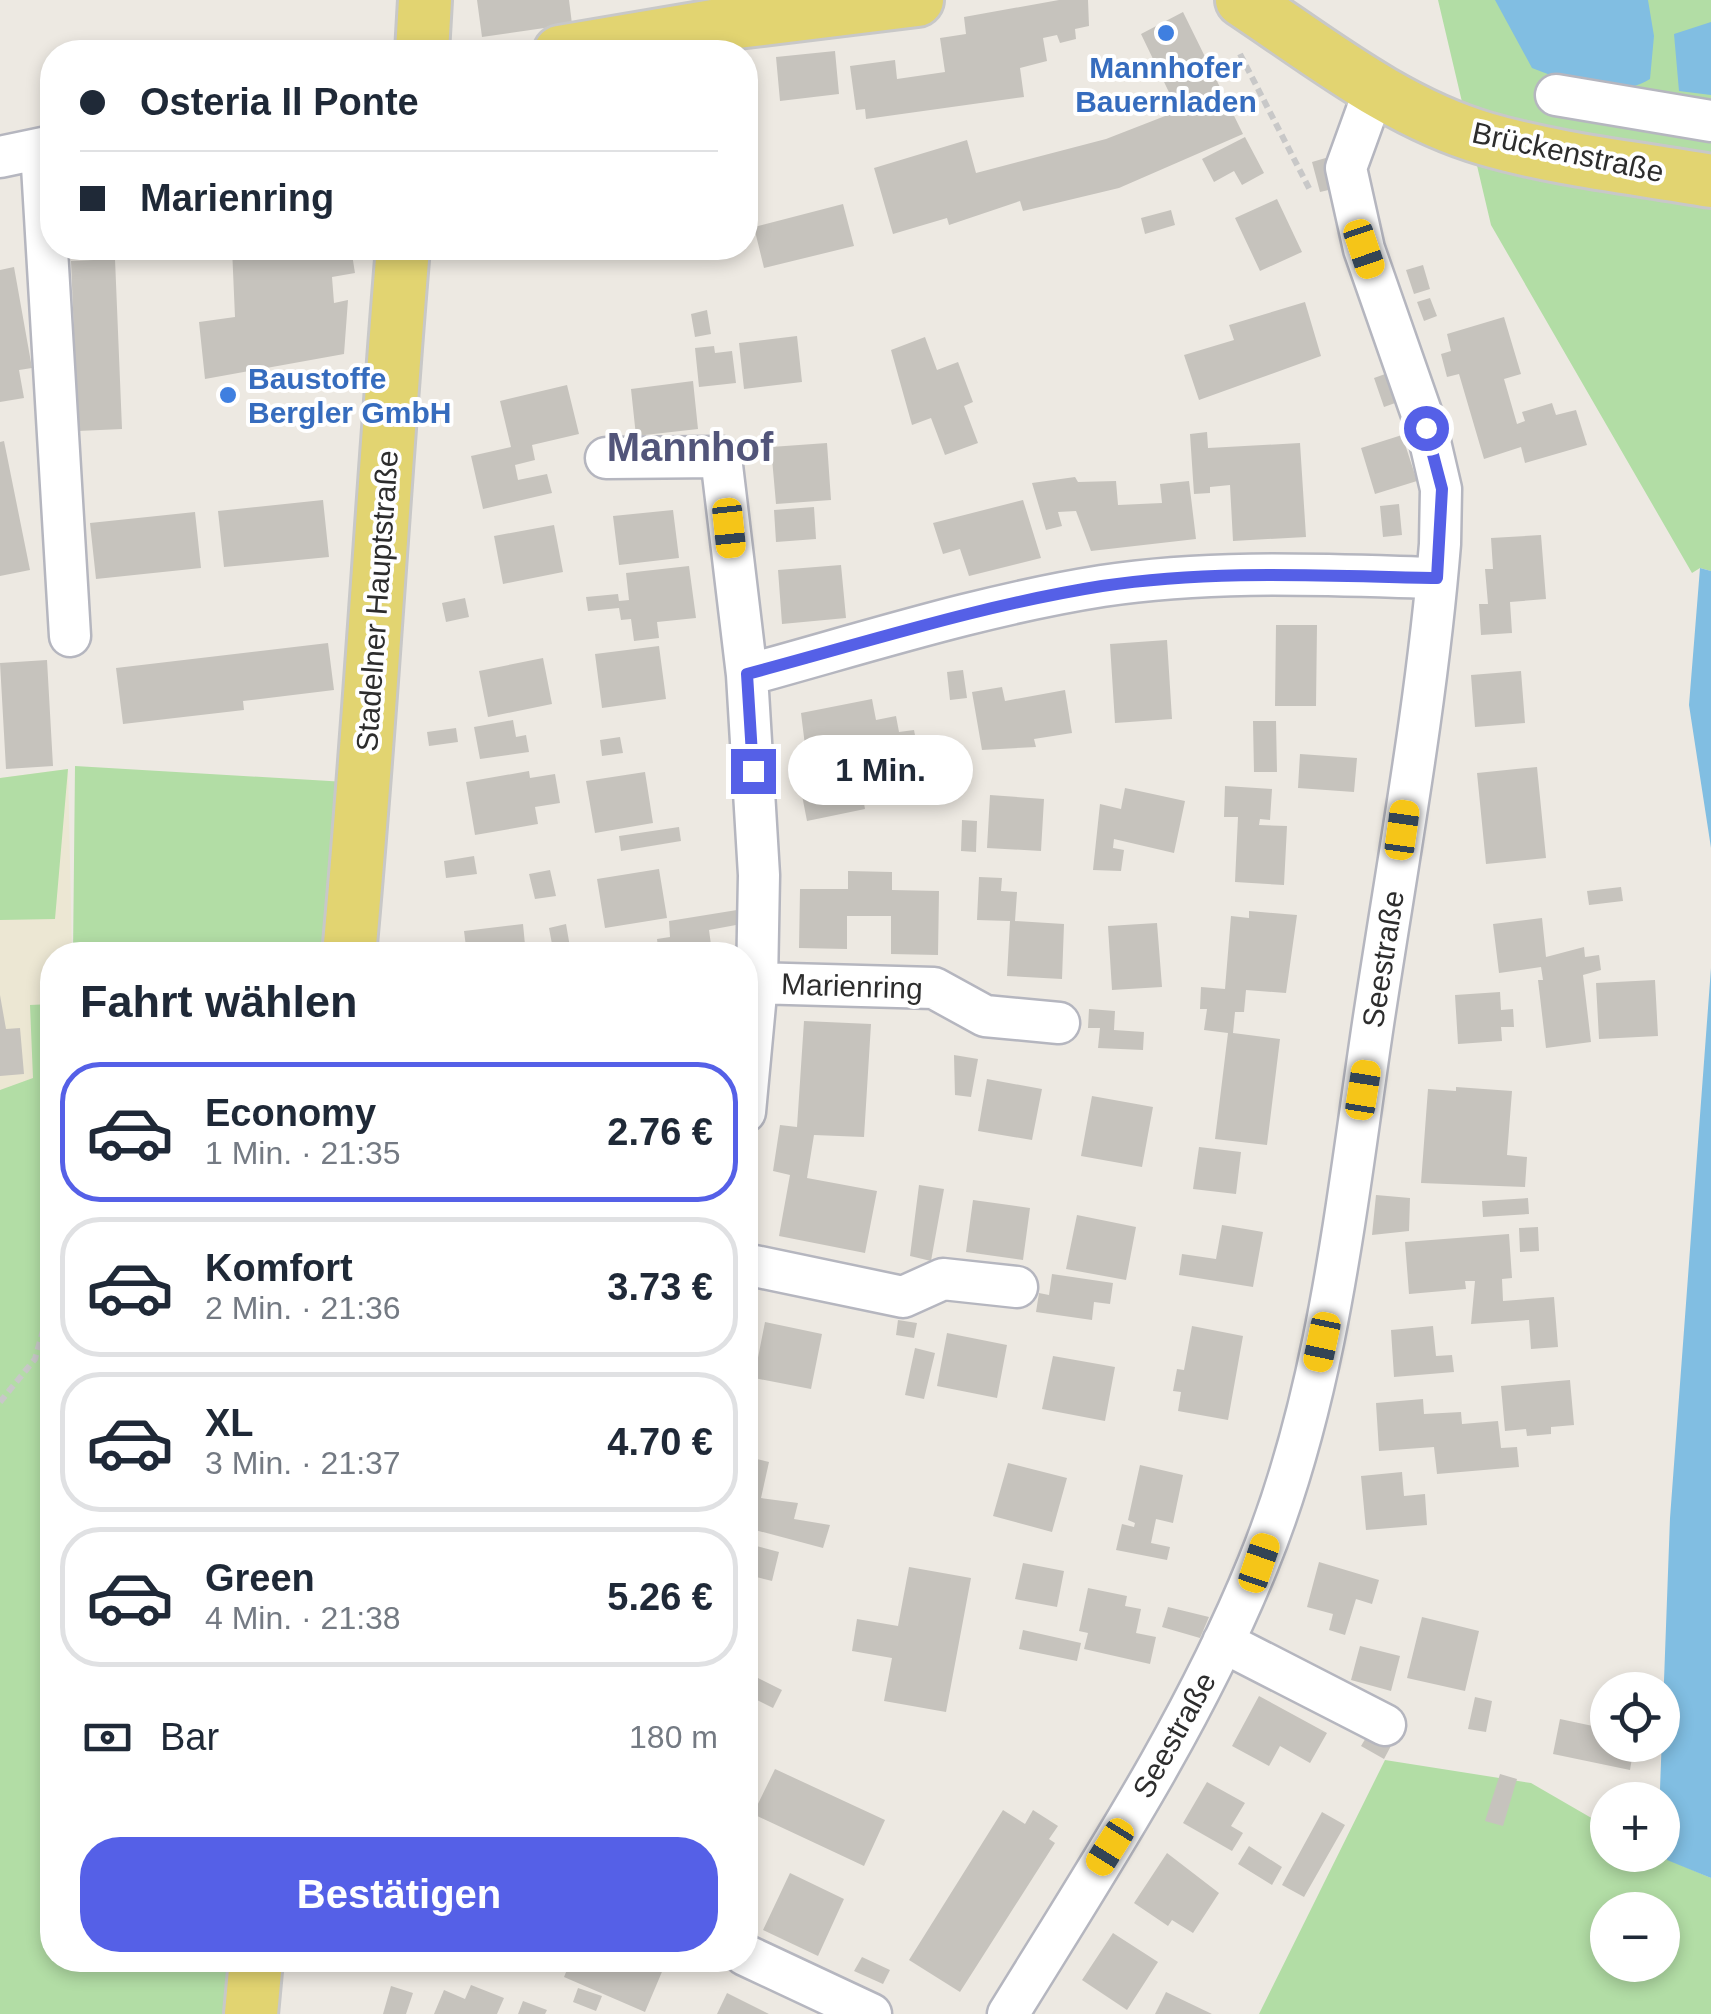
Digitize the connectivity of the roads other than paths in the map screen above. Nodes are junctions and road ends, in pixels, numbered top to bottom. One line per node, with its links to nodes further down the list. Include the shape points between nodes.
1 (425, 0): 4 (main road)
2 (917, 0): 5 (main road)
3 (1240, 25): 6 (main road, Brückenstraße)
4 (423, 40)
5 (631, 40)
6 (1375, 88): 11 (main road, Brückenstraße, via 1485,139); 15 (street, Seestraße, via 1346,168 1364,249 1408,368 1442,489)
7 (1556, 96): 8 (street)
8 (1711, 121)
9 (40, 148): 10 (street)
10 (0, 157)
11 (1711, 180)
12 (52, 260): 16 (street)
13 (401, 260): 18 (main road, Stadelner Hauptstraße)
14 (606, 458): 17 (street, Marienring, via 721,457)
15 (1437, 578): 17 (street, via 1208,575 1102,586); 24 (street, Seestraße, via 1332,1293 1301,1443)
16 (70, 636)
17 (747, 674): 19 (street, Marienring)
18 (350, 942)
19 (758, 942)
20 (758, 982): 21 (street, Marienring, via 934,988 985,1016)
21 (1059, 1023)
22 (758, 1267): 23 (street, via 903,1298 943,1279)
23 (1016, 1287)
24 (1223, 1642): 25 (street); 30 (street, Seestraße, via 1140,1800)
25 (1384, 1725)
26 (758, 1962): 29 (street)
27 (255, 1972): 28 (main road)
28 (252, 2014)
29 (871, 2014)
30 (1008, 2014)

